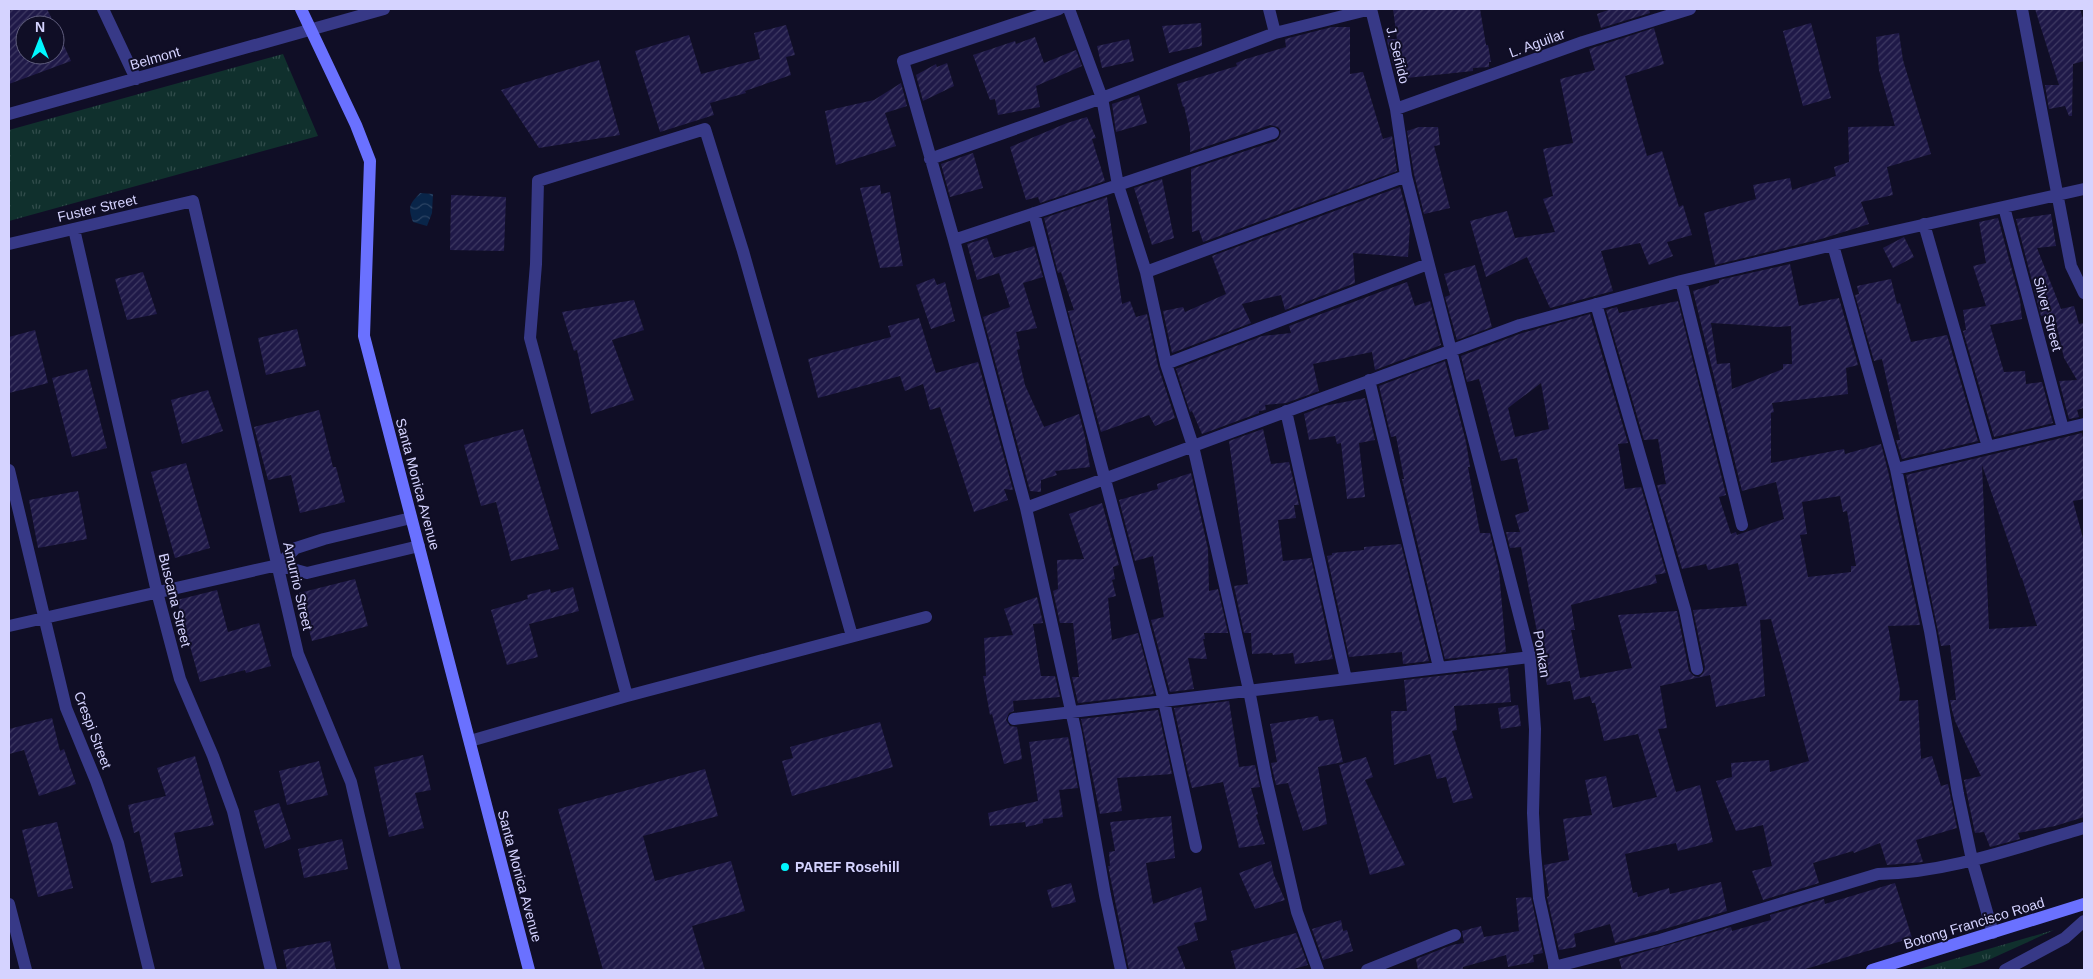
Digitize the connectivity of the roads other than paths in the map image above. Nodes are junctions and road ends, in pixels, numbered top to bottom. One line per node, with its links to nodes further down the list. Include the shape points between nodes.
1 (103, 9): 12 (street)
2 (301, 9): 10 (street, Santa Monica Avenue)
3 (384, 9): 10 (street, Belmont)
4 (1059, 9): 17 (street, via 903,61)
5 (1069, 9): 13 (street)
6 (1269, 9): 11 (street)
7 (1371, 9): 11 (street); 14 (street, J. Señido)
8 (1690, 9): 14 (street, L. Aguilar, via 1583,42)
9 (2022, 9): 21 (street)
10 (310, 28): 12 (street, Belmont); 47 (street, Santa Monica Avenue, via 370,161 364,336)
11 (1275, 33): 13 (street)
12 (136, 79): 15 (street, Belmont)
13 (1102, 98): 17 (street); 19 (street)
14 (1396, 109): 18 (street, J. Señido)
15 (9, 114)
16 (1273, 133): 19 (street)
17 (930, 159): 27 (street)
18 (1406, 176): 30 (street, J. Señido); 31 (street)
19 (1118, 185): 24 (street); 31 (street)
20 (2084, 189): 21 (street)
21 (2058, 194): 23 (street); 33 (street, via 2071,266)
22 (193, 200): 26 (street, Fuster Street); 50 (street, Amurrio Street)
23 (2004, 207): 25 (street); 40 (street, Silver Street)
24 (1034, 213): 27 (street); 45 (street)
25 (1924, 224): 29 (street); 42 (street)
26 (74, 229): 28 (street, Fuster Street); 51 (street, Buscana Street)
27 (954, 240): 46 (street)
28 (9, 244)
29 (1833, 245): 32 (street); 43 (street)
30 (1428, 264): 35 (street, Ponkan); 36 (street)
31 (1146, 272): 36 (street)
32 (1681, 281): 34 (street); 48 (street)
33 (2084, 293)
34 (1596, 304): 35 (street, via 1520,325); 58 (street, via 1685,610)
35 (1450, 350): 37 (street); 56 (street, Ponkan)
36 (1166, 364): 41 (street)
37 (1369, 380): 38 (street); 57 (street)
38 (1286, 411): 41 (street); 59 (street)
39 (2084, 424): 40 (street)
40 (2063, 429): 42 (street)
41 (1193, 446): 45 (street); 60 (street)
42 (1988, 447): 43 (street)
43 (1896, 469): 68 (street)
44 (9, 470): 53 (street, Crespi Street)
45 (1104, 478): 46 (street); 62 (street)
46 (1026, 508): 63 (street)
47 (411, 518): 49 (street, Santa Monica Avenue); 50 (street, via 296,548)
48 (1742, 525)
49 (419, 546): 50 (street, via 307,573); 65 (street, Santa Monica Avenue)
50 (278, 566): 51 (street); 78 (street, Amurrio Street, via 298,654 351,782)
51 (157, 592): 53 (street); 77 (street, Buscana Street, via 180,679 233,811)
52 (926, 617): 55 (street)
53 (44, 618): 54 (street); 76 (street, Crespi Street, via 66,708 118,843)
54 (9, 626)
55 (852, 636): 61 (street); 61 (street, via 705,129 538,181 530,338)
56 (1530, 657): 57 (street); 74 (street, Ponkan, via 1535,729 1535,852 1539,898)
57 (1439, 667): 59 (street)
58 (1697, 669)
59 (1346, 679): 60 (street)
60 (1249, 690): 62 (street); 81 (street, via 1297,912)
61 (627, 696): 65 (street)
62 (1164, 701): 63 (street); 67 (street)
63 (1072, 711): 64 (street); 80 (street)
64 (1014, 719)
65 (470, 741): 79 (street, Santa Monica Avenue)
66 (2084, 828): 68 (street)
67 (1196, 847)
68 (1972, 860): 72 (street); 74 (street, via 1905,873 1878,874)
69 (9, 904): 75 (street)
70 (2084, 904): 72 (street, Botong Francisco Road)
71 (2084, 921): 84 (street, via 2065,938)
72 (1992, 933): 83 (street, Botong Francisco Road)
73 (1455, 935): 82 (street)
74 (1554, 969)
75 (26, 970)
76 (149, 970)
77 (271, 970)
78 (395, 970)
79 (529, 970)
80 (1122, 970)
81 (1318, 970)
82 (1366, 970)
83 (1872, 970)
84 (2006, 970)

